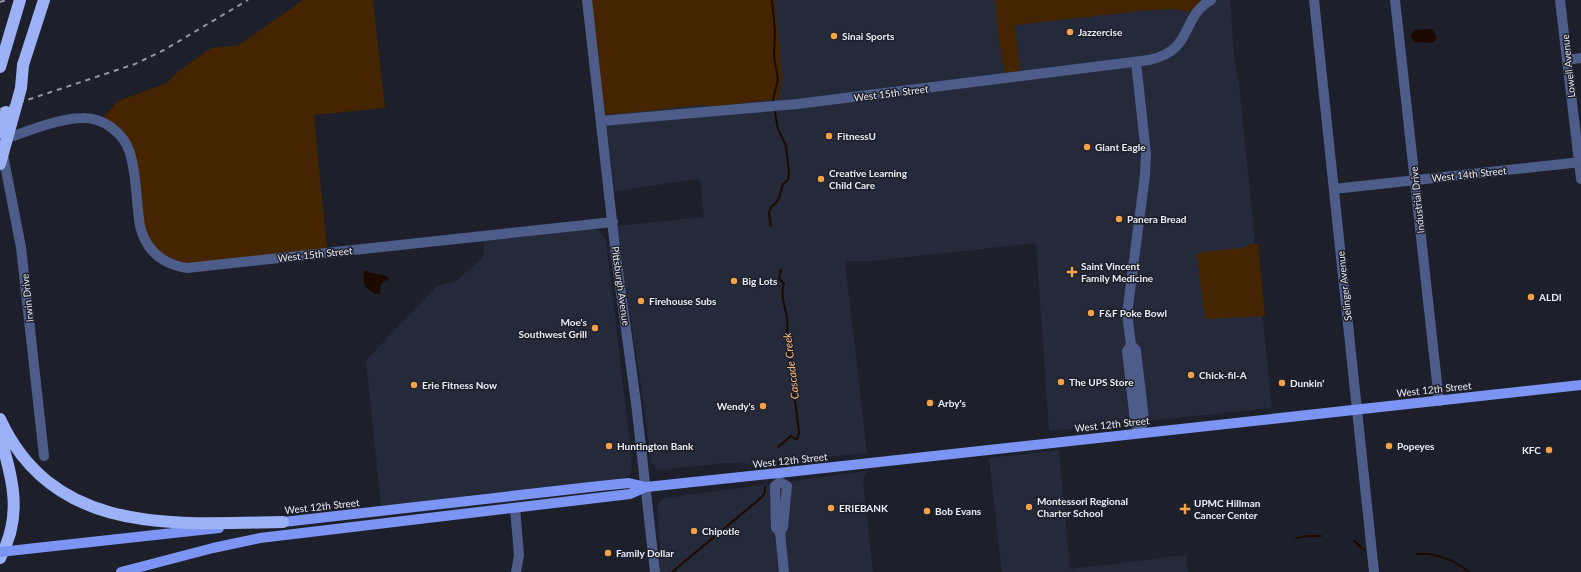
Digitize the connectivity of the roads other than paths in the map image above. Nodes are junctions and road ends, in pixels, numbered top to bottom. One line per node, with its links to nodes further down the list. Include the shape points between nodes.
1 (20, 0): 12 (highway)
2 (44, 0): 11 (highway)
3 (587, 0): 13 (street, Pittsburgh Avenue)
4 (1211, 0): 10 (street, West 15th Street, via 1196,12 1176,47 1162,56)
5 (1314, 0): 20 (street, Selinger Avenue)
6 (1395, 0): 19 (street, Industrial Drive)
7 (1560, 0): 9 (street, Lowell Avenue)
8 (1581, 58): 9 (street)
9 (1567, 60): 16 (street, Lowell Avenue)
10 (1136, 62): 13 (street, West 15th Street, via 797,104); 26 (street, via 1146,154 1127,321 1131,345 1136,350 1144,419)
11 (23, 66): 14 (highway, bridge); 17 (highway, bridge, via 21,88)
12 (0, 67)
13 (601, 121): 21 (street, Pittsburgh Avenue)
14 (0, 132)
15 (0, 141): 21 (street, West 15th Street, via 76,118 92,118 115,129 126,144 132,159 142,235 147,245 158,256 180,267 195,268); 28 (street, Irwin Drive, via 21,247)
16 (1580, 162): 18 (street, Lowell Avenue); 19 (street, West 14th Street)
17 (0, 164)
18 (1581, 179)
19 (1414, 180): 20 (street, West 14th Street); 23 (street, Industrial Drive)
20 (1334, 189): 24 (street, Selinger Avenue)
21 (613, 222): 30 (street, Pittsburgh Avenue)
22 (1581, 385): 23 (main road, West 12th Street)
23 (1439, 401): 24 (main road, West 12th Street)
24 (1358, 410): 26 (main road, West 12th Street); 39 (street, Selinger Avenue)
25 (0, 418): 32 (highway, via 15,446 35,471 58,490 84,503 122,515 164,522)
26 (1138, 434): 29 (main road, West 12th Street)
27 (0, 436): 34 (highway, via 12,479 14,508 11,531)
28 (44, 456)
29 (779, 477): 30 (main road, West 12th Street); 38 (street, via 787,486 783,527 780,532)
30 (646, 487): 31 (main road, West 12th Street, via 630,494); 32 (main road, West 12th Street, via 629,483); 37 (street, Pittsburgh Avenue)
31 (515, 508): 35 (main road, West 12th Street, via 260,538); 36 (street, via 519,555)
32 (283, 522): 33 (main road, West 12th Street, bridge)
33 (0, 552)
34 (0, 558)
35 (121, 572)
36 (516, 572)
37 (655, 572)
38 (784, 572)
39 (1374, 572)

